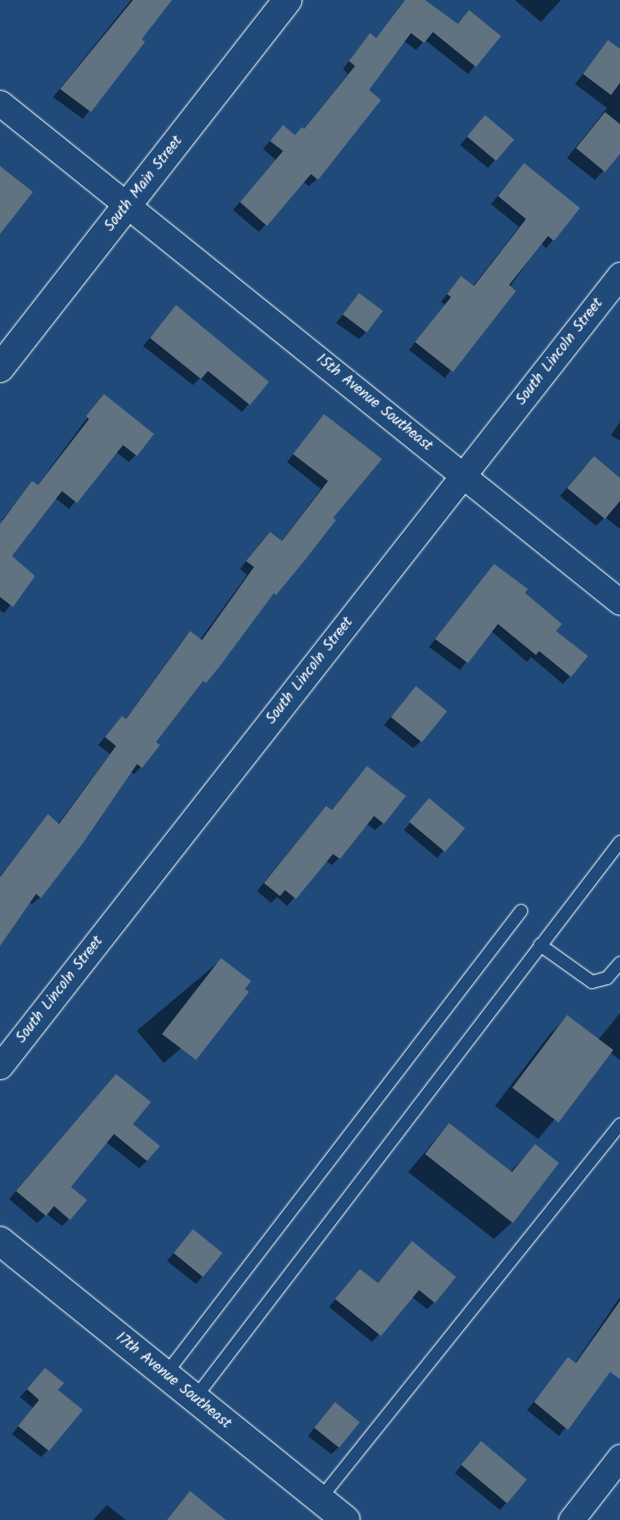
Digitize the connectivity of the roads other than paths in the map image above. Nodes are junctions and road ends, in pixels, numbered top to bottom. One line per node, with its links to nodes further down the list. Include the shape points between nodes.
1 (287, 0): 3 (street, South Main Street)
2 (0, 103): 3 (street, 15th Avenue Southeast)
3 (128, 204): 5 (street, South Main Street); 6 (street, 15th Avenue Southeast)
4 (620, 276): 6 (street, South Lincoln Street)
5 (0, 368)
6 (464, 476): 7 (street, 15th Avenue Southeast); 12 (street, South Lincoln Street)
7 (620, 602)
8 (620, 842): 10 (lane)
9 (521, 911): 15 (lane)
10 (540, 945): 11 (lane, via 592,982 607,978); 16 (lane, via 364,1181)
11 (620, 963)
12 (0, 1066)
13 (620, 1124): 18 (lane)
14 (0, 1241): 15 (street, 17th Avenue Southeast)
15 (165, 1375): 16 (street, 17th Avenue Southeast)
16 (194, 1398): 18 (street, 17th Avenue Southeast)
17 (620, 1457): 20 (street)
18 (320, 1499): 19 (street, 17th Avenue Southeast)
19 (346, 1520)
20 (571, 1520)

